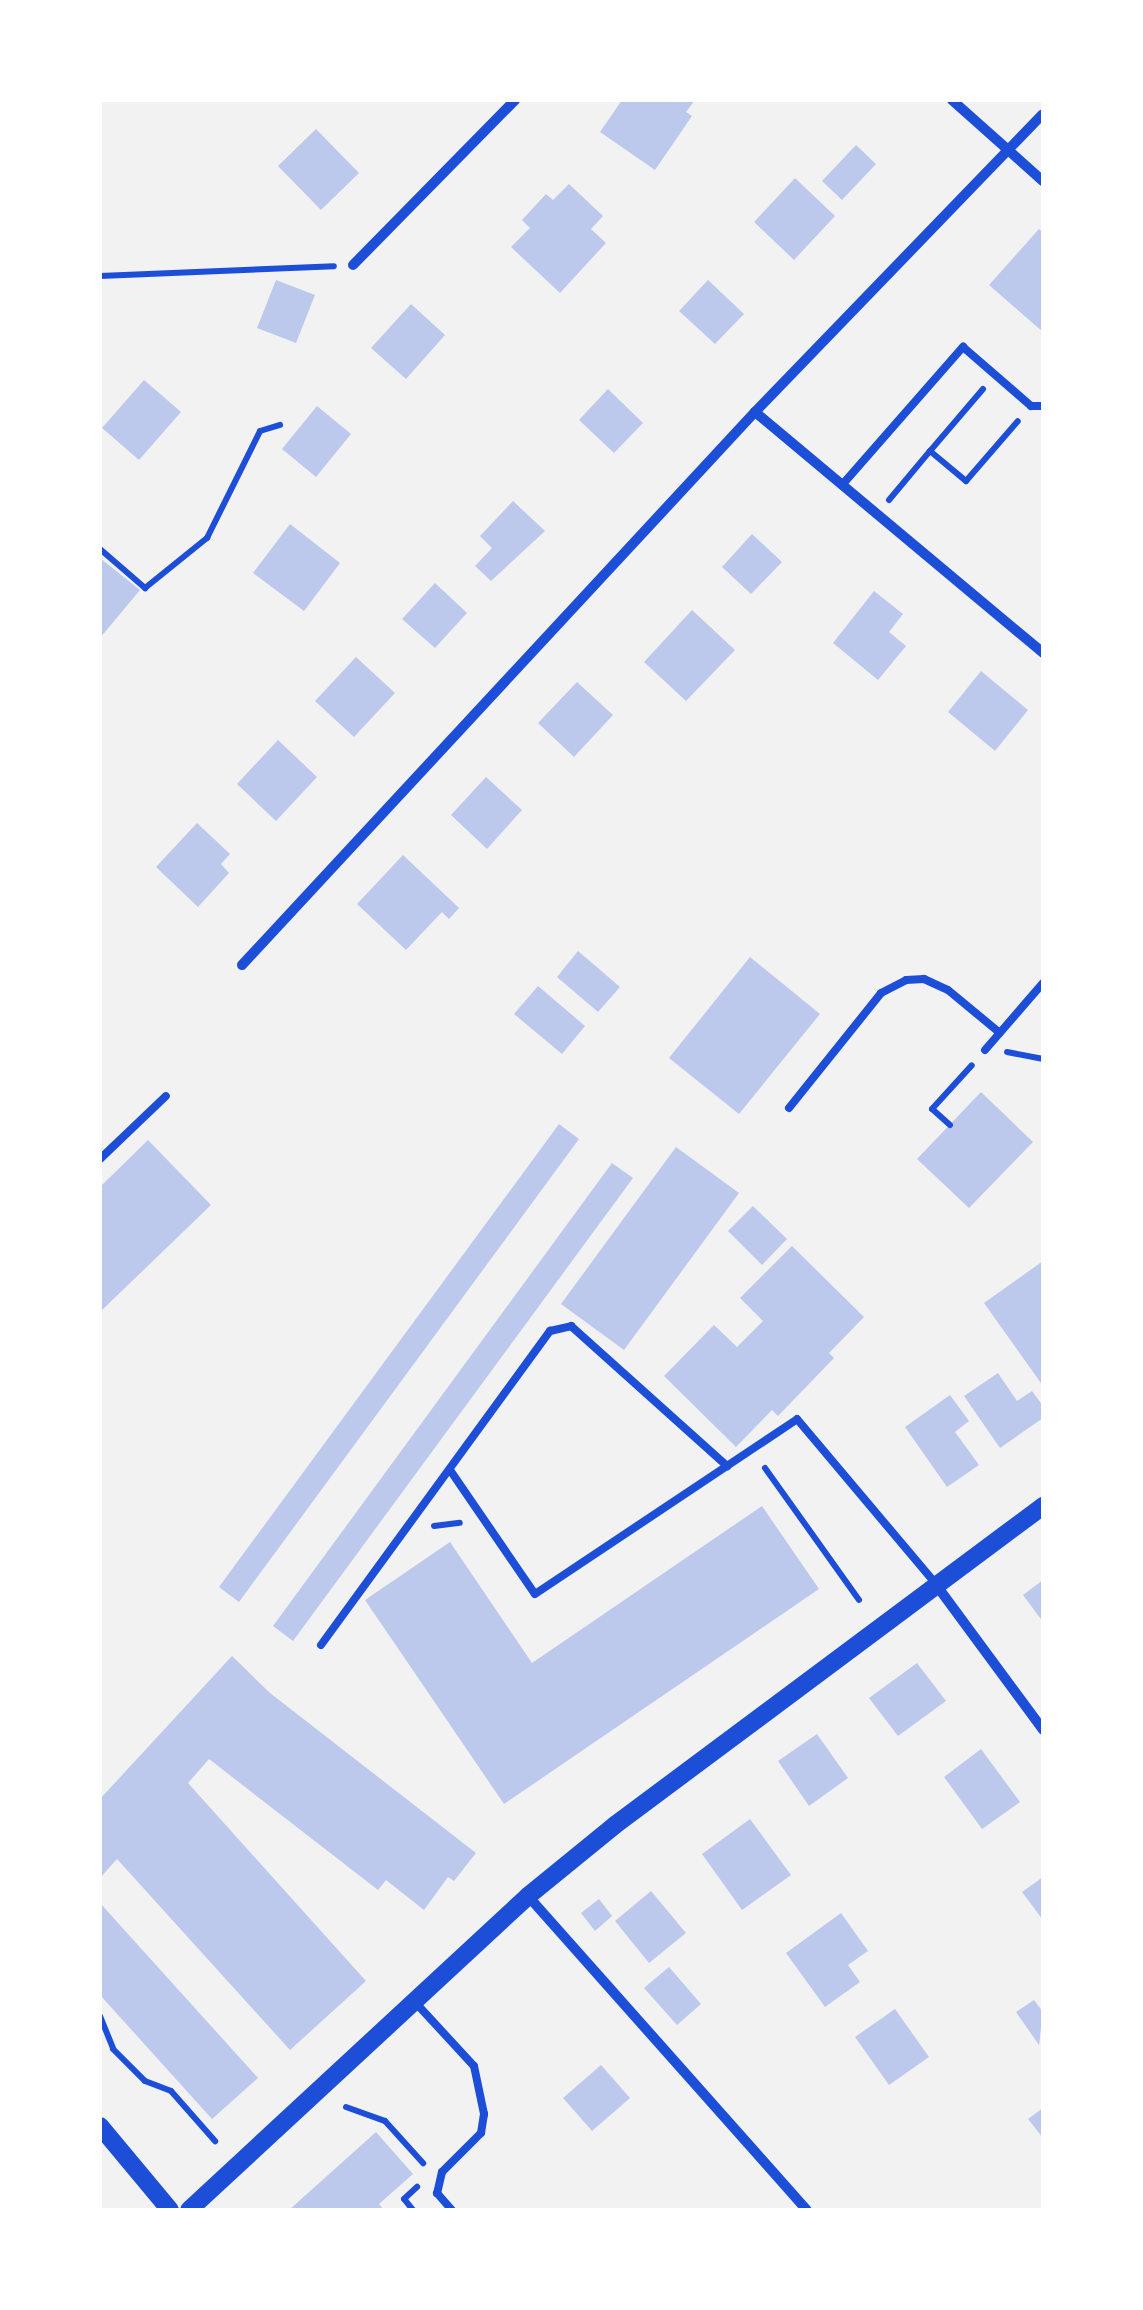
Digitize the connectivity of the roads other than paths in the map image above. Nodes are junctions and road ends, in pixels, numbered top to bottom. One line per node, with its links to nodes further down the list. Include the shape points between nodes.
1 (514, 100): 6 (street)
2 (952, 100): 4 (street)
3 (1043, 114): 4 (street)
4 (1008, 150): 5 (street); 8 (street)
5 (1043, 181)
6 (353, 265)
7 (1043, 406): 9 (lane, via 1032,406 963,347)
8 (755, 412): 9 (street); 11 (street)
9 (842, 485): 10 (street)
10 (1043, 653)
11 (242, 965)
12 (1043, 983): 13 (lane)
13 (1000, 1034): 14 (lane); 16 (lane, via 948,990 924,979 906,980 881,993)
14 (985, 1050)
15 (166, 1096): 17 (lane)
16 (788, 1108)
17 (100, 1159)
18 (727, 1466): 19 (lane, via 535,1594); 19 (lane, via 571,1326 550,1332); 21 (lane, via 798,1419)
19 (450, 1470): 22 (lane)
20 (1043, 1506): 21 (street)
21 (938, 1586): 23 (street); 24 (street)
22 (321, 1646)
23 (1043, 1730)
24 (528, 1896): 25 (street); 30 (street)
25 (414, 2001): 28 (street); 29 (lane, via 474,2066 484,2114 480,2133 442,2172 437,2193)
26 (100, 2126): 27 (street)
27 (170, 2210)
28 (189, 2210)
29 (452, 2210)
30 (807, 2210)

